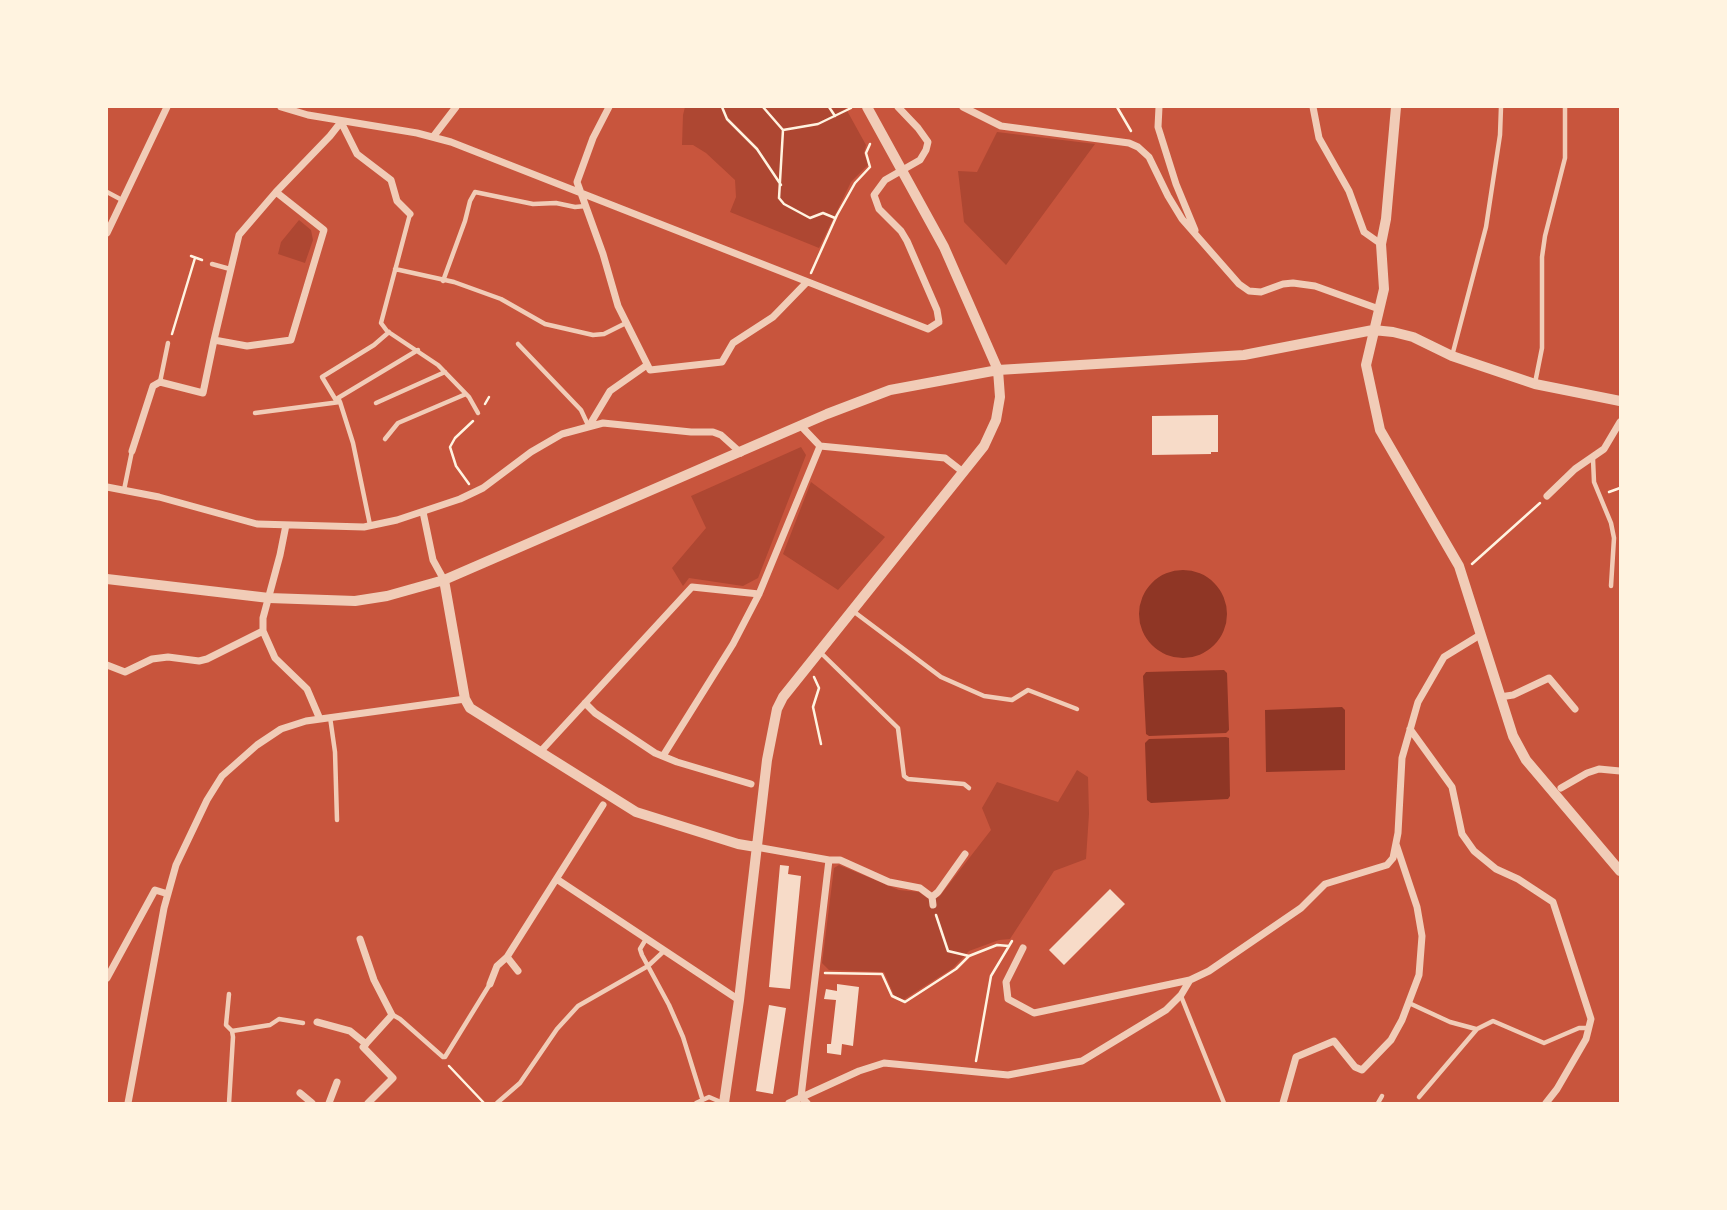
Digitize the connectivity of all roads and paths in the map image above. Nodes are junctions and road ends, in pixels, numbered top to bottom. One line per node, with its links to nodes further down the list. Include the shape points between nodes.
1 (167, 107): 29 (street)
2 (281, 107): 19 (street)
3 (456, 107): 21 (street)
4 (608, 107): 26 (street, via 578,182)
5 (722, 107): 25 (path)
6 (763, 107): 20 (path)
7 (829, 107): 18 (path)
8 (867, 107): 24 (street)
9 (898, 107): 24 (street, via 928,142 920,160)
10 (963, 107): 23 (street, via 1002,126)
11 (1117, 107): 23 (path)
12 (1159, 107): 34 (street, via 1158,127)
13 (1313, 107): 35 (street, via 1320,138 1349,191 1364,232)
14 (1396, 107): 35 (street)
15 (1502, 107): 49 (lane, via 1486,227)
16 (1565, 107): 54 (lane, via 1565,158 1542,257 1542,348)
17 (851, 108): 18 (path)
18 (835, 116): 20 (path)
19 (341, 122): 21 (street); 28 (street); 31 (street, via 357,154 391,180 397,201)
20 (783, 130): 25 (path)
21 (433, 137): 26 (street)
22 (870, 144): 32 (path, via 866,153 870,167)
23 (1138, 147): 34 (street, via 1149,157 1168,196)
24 (902, 169): 40 (street, via 876,190 876,204 907,241 939,322 928,329 917,326); 51 (street, via 944,247)
25 (781, 185): 32 (path, via 779,198 784,204 810,218 823,213)
26 (580, 191): 30 (street); 40 (street)
27 (107, 192): 29 (lane)
28 (276, 192): 37 (street, via 239,235); 45 (street, via 324,230 290,340 247,346)
29 (122, 200): 33 (street)
30 (586, 206): 39 (lane, via 533,204 475,192); 42 (street)
31 (410, 215): 38 (lane)
32 (835, 218): 40 (path)
33 (107, 233)
34 (1198, 237): 41 (street, via 1249,291 1304,285)
35 (1381, 244): 41 (street, via 1384,289)
36 (212, 264): 37 (lane); 46 (path, via 193,257)
37 (230, 269): 45 (street)
38 (395, 269): 39 (lane); 44 (lane, via 381,323)
39 (443, 281): 42 (lane, via 501,299 545,324 581,333 604,334)
40 (807, 282): 50 (street, via 774,317 733,343 722,362 650,370)
41 (1379, 309): 43 (street)
42 (626, 323): 50 (street)
43 (1373, 330): 49 (street, via 1413,337); 51 (street, via 1244,355); 80 (street, via 1366,365 1380,430)
44 (389, 332): 48 (lane); 58 (lane, via 323,377)
45 (214, 340): 53 (street, via 203,393)
46 (168, 343): 53 (lane)
47 (518, 344): 63 (lane, via 580,410)
48 (418, 350): 52 (lane); 58 (lane)
49 (1452, 356): 54 (street)
50 (647, 365): 63 (street, via 610,391)
51 (998, 370): 64 (street, via 890,390); 70 (street, via 996,420 984,446)
52 (445, 372): 55 (lane); 59 (lane)
53 (160, 382): 67 (street, via 152,386)
54 (1535, 384): 57 (street)
55 (466, 394): 61 (lane); 65 (lane, via 398,423)
56 (489, 397): 61 (path)
57 (1620, 401)
58 (338, 402): 60 (lane); 79 (lane, via 353,443)
59 (376, 403)
60 (255, 413)
61 (478, 413): 74 (path, via 450,447 456,466)
62 (1620, 422): 69 (street)
63 (589, 426): 68 (street, via 603,423 713,432); 74 (street, via 562,434)
64 (801, 426): 66 (street); 68 (street)
65 (385, 439)
66 (820, 446): 70 (street, via 944,458); 84 (street)
67 (132, 451): 73 (lane)
68 (741, 453): 82 (street)
69 (1593, 458): 75 (street); 76 (lane)
70 (963, 472): 86 (street)
71 (107, 487): 73 (street)
72 (1620, 488): 76 (path)
73 (124, 490): 78 (street, via 257,524)
74 (475, 493): 77 (street)
75 (1547, 496): 80 (path)
76 (1600, 496): 83 (lane, via 1614,538)
77 (423, 512): 79 (street); 82 (street, via 432,560)
78 (286, 525): 79 (street); 85 (street)
79 (370, 526)
80 (1460, 571): 88 (street)
81 (107, 579): 85 (street)
82 (444, 580): 85 (street, via 355,601); 93 (street)
83 (1611, 586)
84 (758, 594): 94 (street, via 692,587); 102 (street, via 733,644)
85 (269, 598): 87 (street)
86 (852, 611): 89 (street); 95 (lane, via 942,677 984,696 1012,701 1028,690)
87 (263, 631): 90 (street, via 199,661 152,659 125,672); 98 (street, via 275,658 307,689)
88 (1480, 635): 92 (street); 99 (street, via 1444,657 1418,702)
89 (819, 652): 105 (lane, via 898,728 904,776); 110 (street, via 777,709)
90 (107, 665)
91 (814, 677): 100 (path, via 819,688 813,707)
92 (1500, 697): 96 (street, via 1549,678); 113 (street, via 1526,760)
93 (465, 699): 97 (street); 101 (street, via 470,708)
94 (585, 703): 101 (street); 102 (street)
95 (1077, 709)
96 (1575, 709)
97 (329, 716): 98 (street); 108 (lane)
98 (319, 718): 115 (street, via 281,729 222,776 176,865)
99 (1410, 729): 109 (street, via 1402,758); 138 (street, via 1452,787 1462,834 1475,851 1496,869 1553,902 1591,1019)
100 (821, 744)
101 (540, 752): 110 (street, via 636,812)
102 (663, 756): 104 (street)
103 (1620, 771): 106 (street, via 1599,769)
104 (751, 784)
105 (969, 788)
106 (1561, 788)
107 (603, 805): 114 (street)
108 (337, 820)
109 (1396, 844): 129 (street, via 1387,865 1325,884 1301,908); 134 (street, via 1422,936 1419,975)
110 (757, 847): 112 (street); 133 (street)
111 (965, 855): 116 (street)
112 (829, 860): 116 (street, via 920,888); 127 (street)
113 (1620, 871)
114 (558, 880): 117 (street); 124 (street)
115 (168, 894): 128 (street, via 155,891); 150 (street)
116 (932, 901): 123 (path, via 948,951)
117 (646, 938): 122 (street); 125 (lane, via 640,949)
118 (360, 939): 135 (street)
119 (1012, 941): 120 (path)
120 (1009, 946): 123 (path, via 997,945); 143 (path, via 992,976)
121 (1023, 948): 129 (street, via 1006,982 1008,999 1034,1013)
122 (664, 950): 125 (lane); 133 (street)
123 (969, 956): 127 (path, via 905,1002 892,996 882,974)
124 (507, 957): 126 (street); 130 (street, via 497,965)
125 (648, 965): 148 (lane, via 683,1037); 156 (lane, via 578,1006 520,1083)
126 (518, 971)
127 (816, 971): 149 (street)
128 (107, 978)
129 (1190, 980): 132 (street)
130 (490, 984): 142 (lane)
131 (229, 994): 140 (lane, via 226,1025)
132 (1181, 995): 143 (street, via 1152,1021 1082,1061 1008,1075); 160 (lane)
133 (739, 1000): 158 (street)
134 (1409, 1003): 139 (lane); 161 (street, via 1391,1040 1362,1070 1354,1067 1334,1041 1296,1057)
135 (392, 1015): 141 (street); 142 (lane)
136 (317, 1022): 141 (street, via 350,1031)
137 (303, 1023): 140 (lane, via 279,1019 270,1025)
138 (1589, 1028): 139 (lane, via 1544,1043 1493,1021); 163 (street)
139 (1477, 1029): 147 (lane)
140 (232, 1031): 151 (lane)
141 (366, 1044): 154 (street, via 363,1047 393,1078)
142 (443, 1057): 155 (path)
143 (974, 1072): 149 (street, via 884,1063)
144 (337, 1082): 153 (street)
145 (300, 1093): 152 (street)
146 (1382, 1096): 162 (lane)
147 (1419, 1097)
148 (702, 1098): 157 (lane); 158 (lane)
149 (804, 1100): 159 (street)
150 (128, 1103)
151 (229, 1103)
152 (312, 1103)
153 (329, 1103)
154 (368, 1103)
155 (484, 1103)
156 (497, 1103)
157 (696, 1103)
158 (724, 1103)
159 (789, 1103)
160 (1224, 1103)
161 (1283, 1103)
162 (1378, 1103)
163 (1546, 1103)

